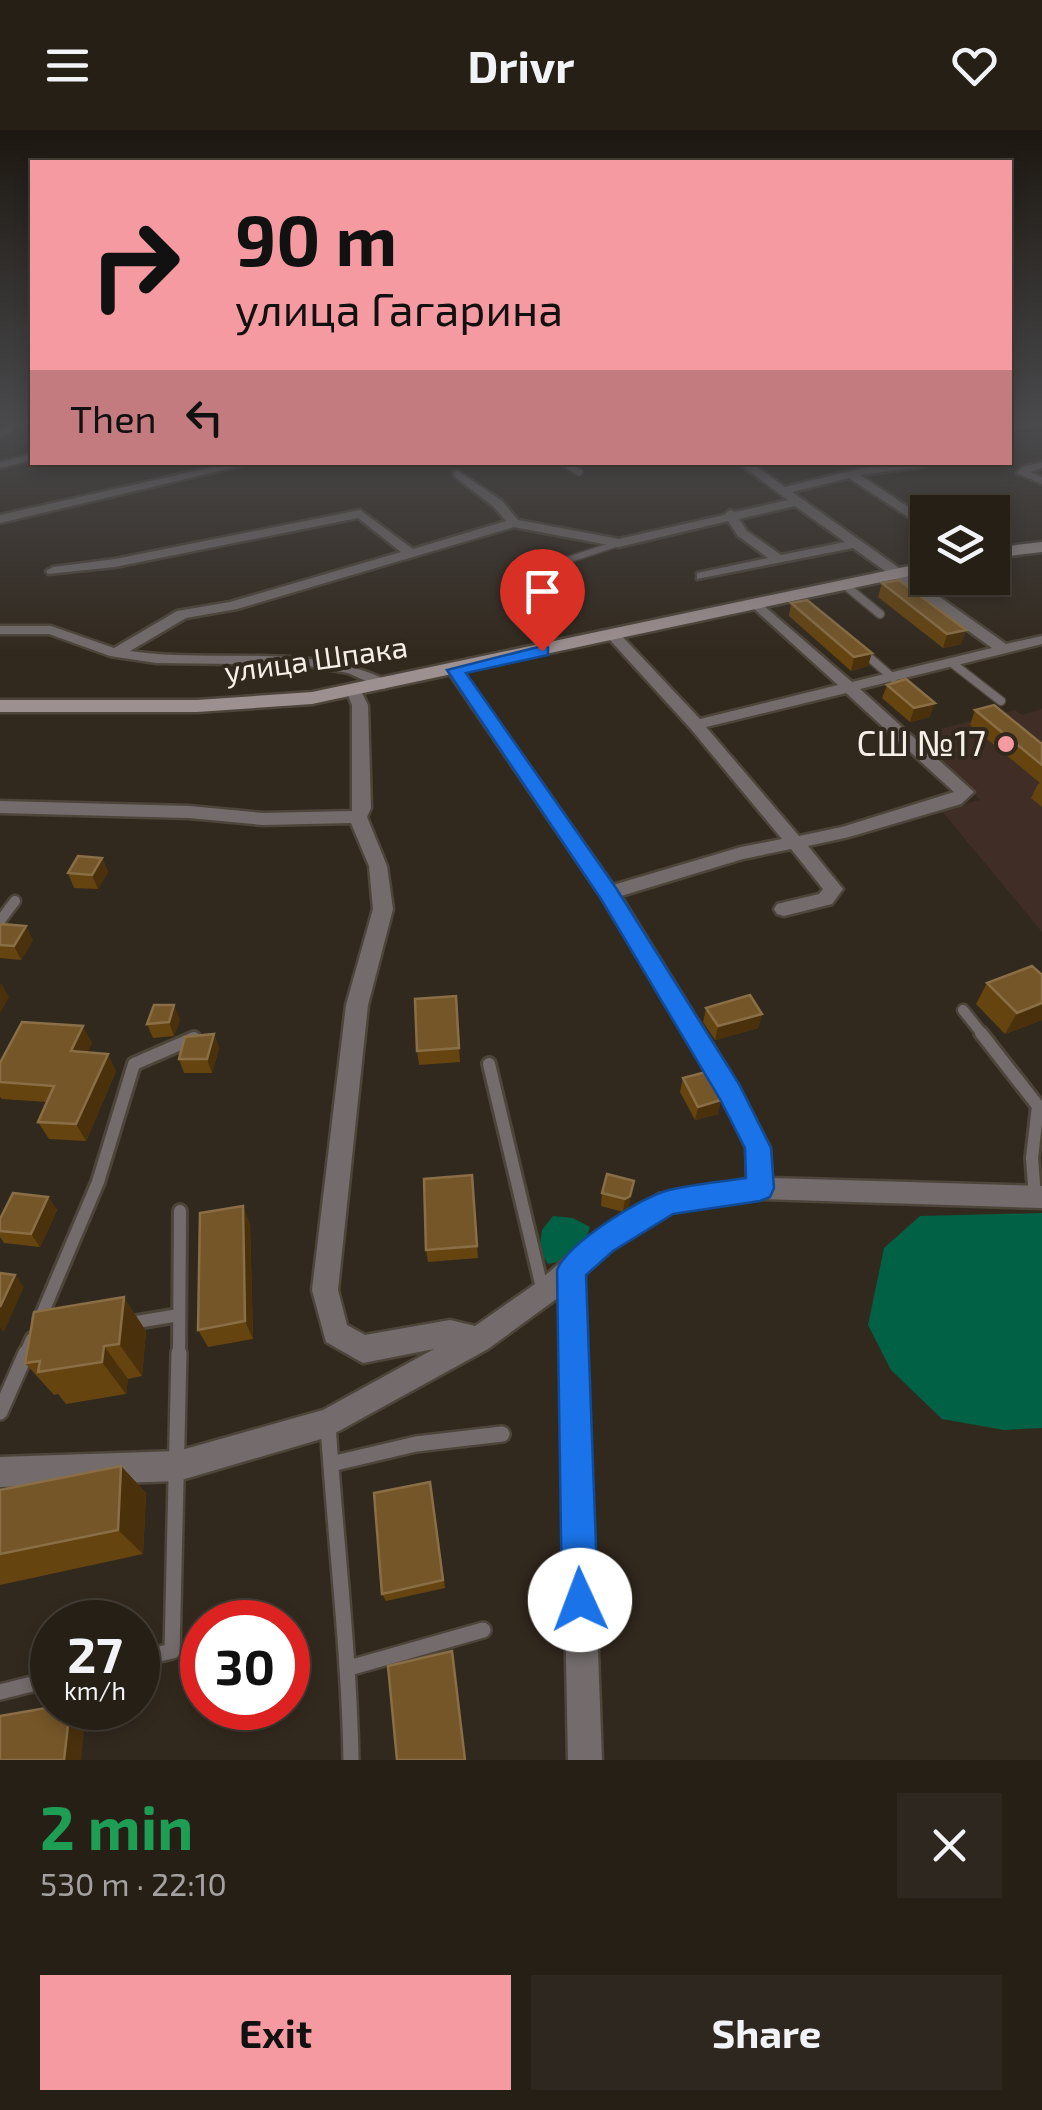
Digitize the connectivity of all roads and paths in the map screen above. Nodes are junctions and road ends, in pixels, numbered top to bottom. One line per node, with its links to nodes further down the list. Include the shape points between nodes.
1 (88, 499): 8 (street)
2 (491, 499): 9 (street)
3 (791, 499): 5 (street)
4 (888, 499): 7 (street)
5 (796, 502): 6 (street); 11 (street)
6 (730, 514): 10 (street); 15 (street, via 742,533)
7 (910, 514)
8 (0, 519)
9 (514, 524): 10 (street); 14 (street)
10 (619, 543): 20 (lane)
11 (856, 543): 15 (street); 18 (street)
12 (1042, 548): 13 (street)
13 (1010, 551)
14 (410, 554): 16 (street, via 360,514); 29 (street, via 182,614)
15 (776, 558): 19 (street)
16 (54, 571)
17 (910, 571): 18 (street, улица Шпака)
18 (898, 574): 21 (street, улица Шпака); 28 (street)
19 (702, 576)
20 (507, 580)
21 (846, 586): 22 (street, улица Шпака, via 801,601); 23 (lane)
22 (756, 604): 25 (street, улица Шпака); 34 (street)
23 (880, 614)
24 (0, 630): 29 (street, via 50,630)
25 (614, 636): 31 (street, улица Шпака); 38 (street)
26 (1042, 640): 28 (street)
27 (859, 648): 32 (lane)
28 (1004, 650): 30 (street)
29 (115, 653): 33 (street, via 303,662 352,670)
30 (952, 663): 32 (street); 36 (lane)
31 (455, 670): 33 (street, улица Шпака); 42 (street)
32 (893, 678): 34 (street)
33 (384, 684): 35 (street, улица Шпака)
34 (851, 688): 38 (street); 41 (street, via 965,792 842,833)
35 (354, 690): 37 (street, улица Шпака, via 197,706); 40 (street, via 360,706)
36 (1000, 701)
37 (0, 706)
38 (696, 725): 41 (street)
39 (0, 808): 40 (street)
40 (358, 818): 57 (street, via 378,866 383,910 357,1006 325,1290 336,1333 363,1349 450,1333)
41 (795, 840): 42 (street); 44 (street, via 834,888 825,899)
42 (609, 894): 49 (street, via 730,1092 758,1148)
43 (15, 902): 45 (lane)
44 (784, 909)
45 (0, 921)
46 (962, 1010): 50 (lane, via 1038,1106 1032,1158)
47 (197, 1037): 58 (lane, via 134,1064 98,1182)
48 (489, 1064): 53 (lane)
49 (760, 1188): 50 (street); 52 (street, via 668,1202)
50 (1039, 1198)
51 (180, 1210): 54 (lane)
52 (571, 1270): 53 (street); 71 (street)
53 (544, 1293): 57 (street)
54 (179, 1315): 55 (lane); 63 (lane)
55 (124, 1325)
56 (50, 1338): 58 (lane)
57 (478, 1340): 60 (street)
58 (31, 1341): 59 (lane)
59 (0, 1412)
60 (328, 1423): 62 (lane); 63 (street)
61 (502, 1434): 62 (lane, via 395,1447)
62 (331, 1464): 67 (lane)
63 (178, 1466): 64 (street); 66 (lane, via 172,1651)
64 (0, 1472)
65 (483, 1630): 67 (lane)
66 (160, 1654)
67 (350, 1668): 70 (lane)
68 (30, 1684): 69 (lane)
69 (0, 1692)
70 (351, 1760)
71 (585, 1760)

